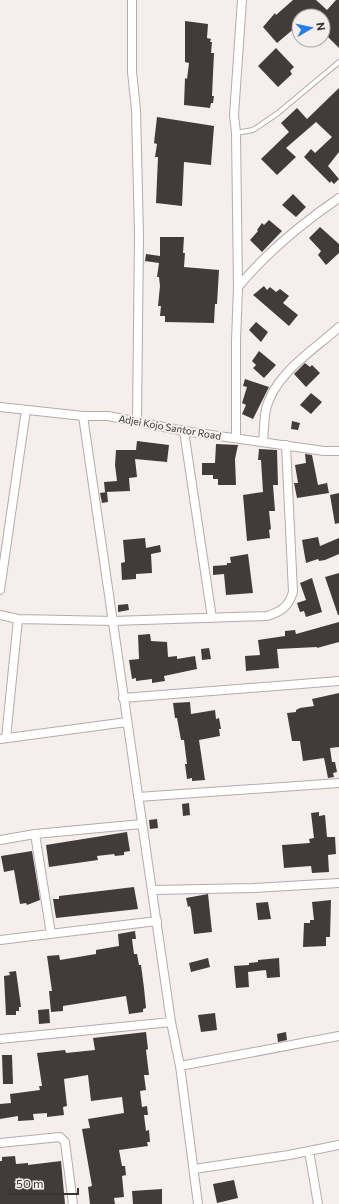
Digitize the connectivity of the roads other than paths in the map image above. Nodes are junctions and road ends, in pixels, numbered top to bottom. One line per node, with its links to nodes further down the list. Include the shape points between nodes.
1 (132, 0): 11 (street, via 132,72 136,109 139,235)
2 (242, 0): 4 (street, via 234,115)
3 (339, 62): 4 (lane, via 254,130)
4 (236, 133): 6 (street)
5 (339, 198): 6 (street, via 301,225 257,264)
6 (238, 287): 13 (street)
7 (339, 327): 14 (street, via 294,366 276,387 266,408)
8 (0, 407): 9 (street, Adjei Kojo Santor Road)
9 (26, 410): 10 (street, Adjei Kojo Santor Road); 17 (street)
10 (83, 416): 11 (street, Adjei Kojo Santor Road); 21 (street)
11 (137, 420): 12 (street, Adjei Kojo Santor Road)
12 (184, 431): 13 (street, Adjei Kojo Santor Road); 19 (street)
13 (236, 438): 14 (street, Adjei Kojo Santor Road)
14 (263, 442): 15 (street, Adjei Kojo Santor Road)
15 (286, 445): 16 (street, Adjei Kojo Santor Road); 19 (street, via 293,592 290,602 278,613 267,616)
16 (339, 451)
17 (0, 590)
18 (0, 615): 20 (street)
19 (212, 618): 21 (street)
20 (18, 619): 21 (street); 25 (street)
21 (113, 621): 23 (street)
22 (339, 681): 23 (street)
23 (123, 698): 24 (street)
24 (127, 722): 25 (street); 27 (street)
25 (3, 738)
26 (339, 783): 27 (street)
27 (138, 797): 28 (street)
28 (142, 824): 29 (street); 32 (street)
29 (35, 834): 30 (street); 34 (street)
30 (0, 840)
31 (339, 882): 32 (street, via 253,888)
32 (153, 890): 33 (street)
33 (157, 921): 34 (street); 36 (street)
34 (51, 934): 35 (street)
35 (0, 940)
36 (172, 1022): 38 (street); 39 (street)
37 (339, 1036): 39 (street)
38 (0, 1039)
39 (180, 1066): 43 (street)
40 (0, 1143): 44 (street, via 60,1137 65,1142)
41 (339, 1145): 42 (street)
42 (310, 1151): 43 (street); 46 (street)
43 (194, 1169): 45 (street)
44 (73, 1204)
45 (198, 1204)
46 (318, 1204)

